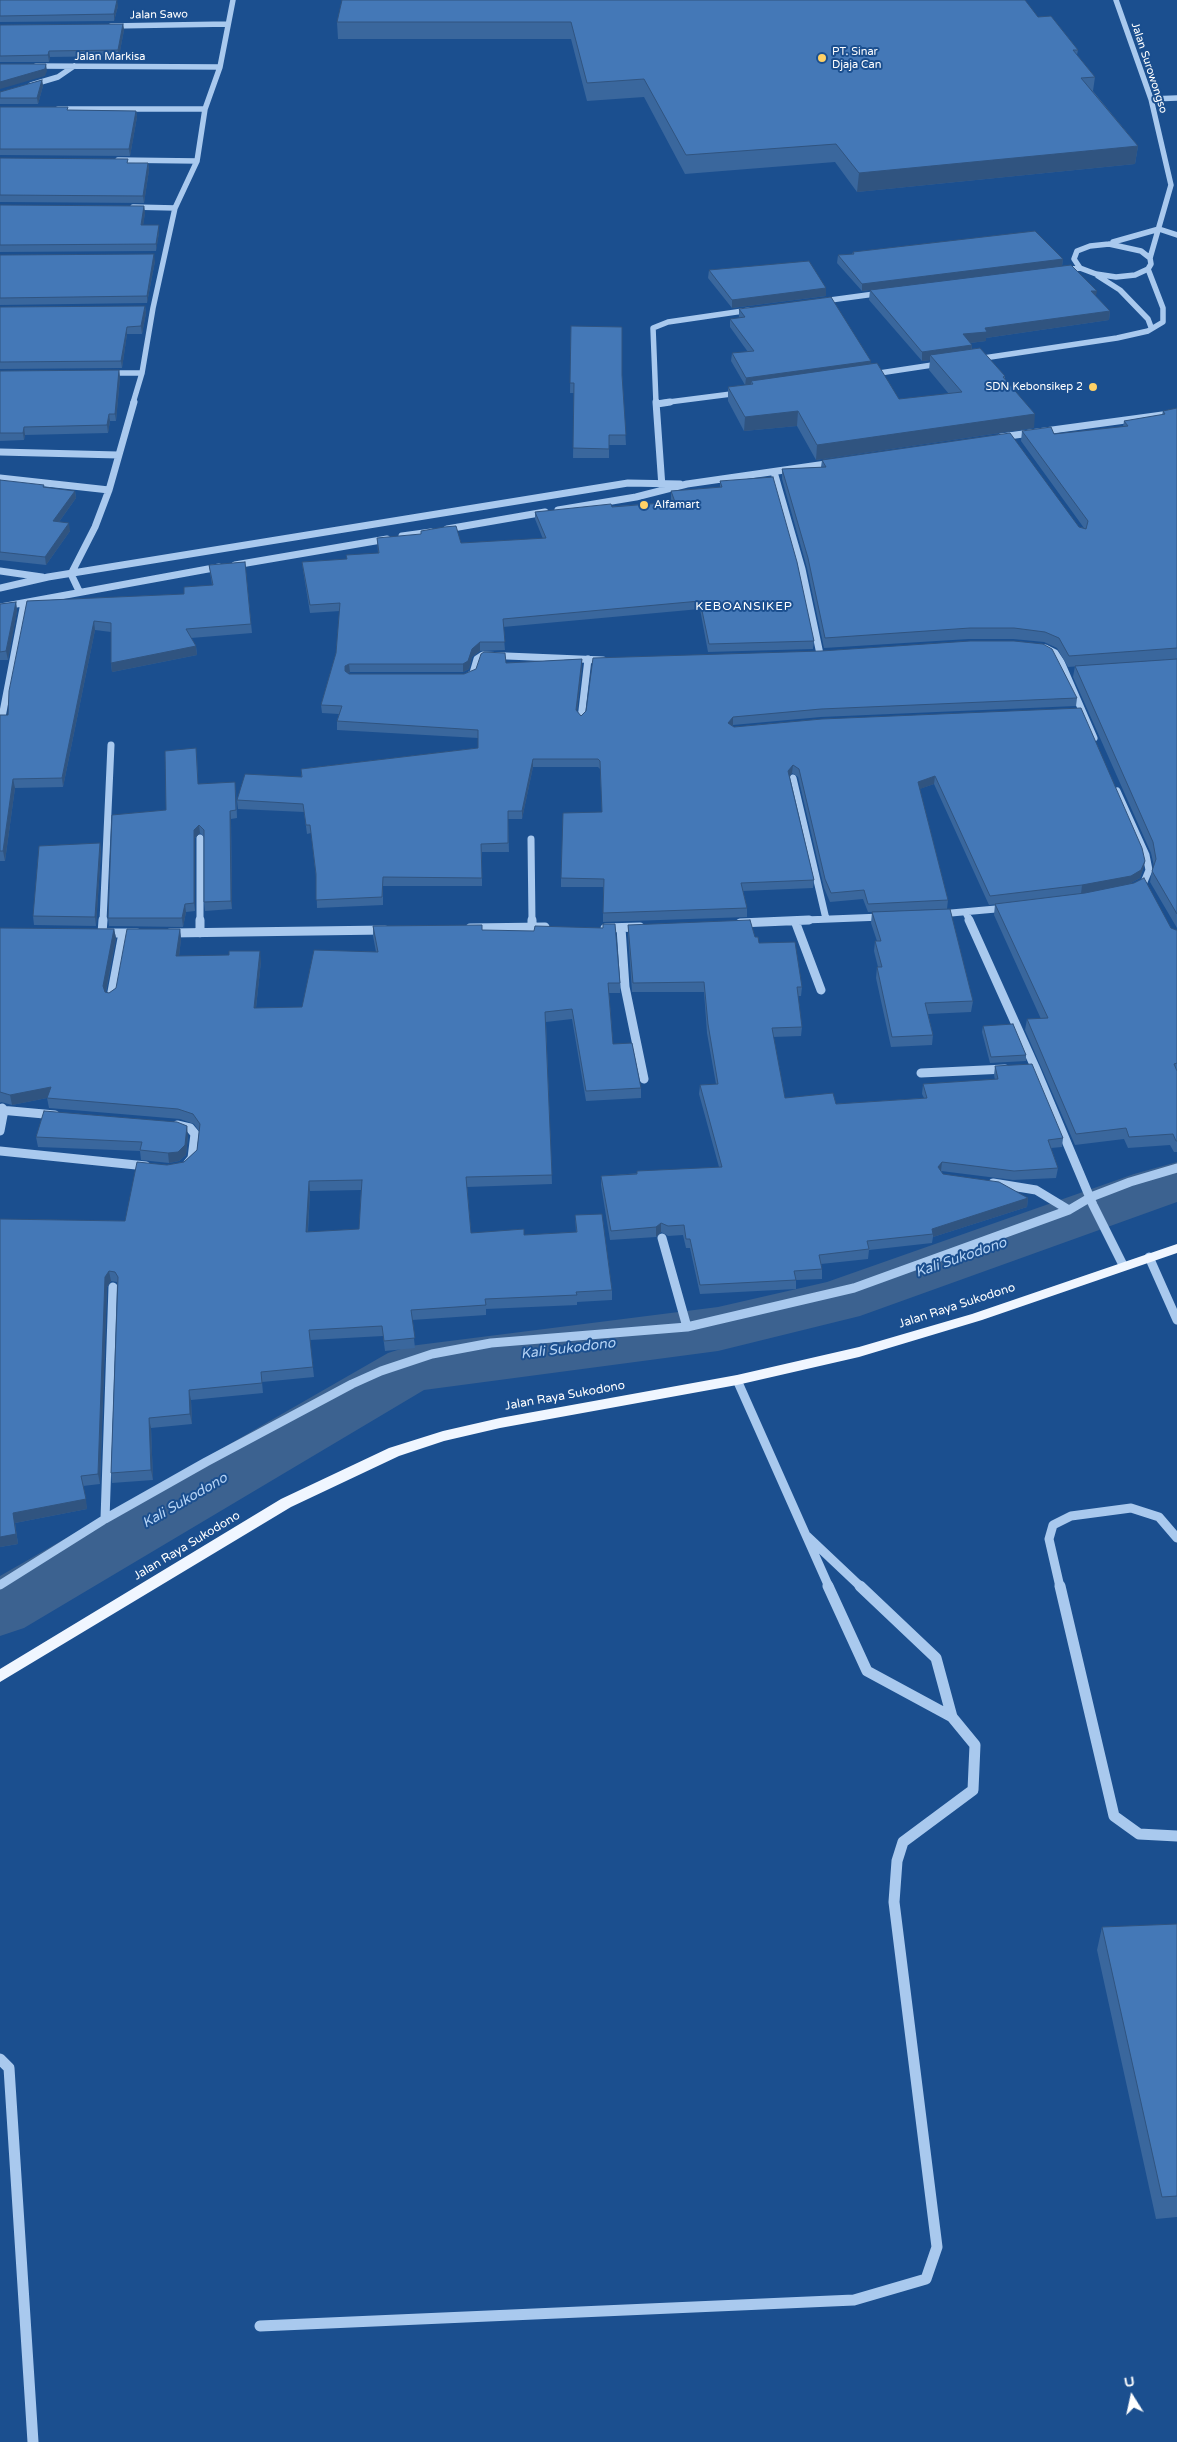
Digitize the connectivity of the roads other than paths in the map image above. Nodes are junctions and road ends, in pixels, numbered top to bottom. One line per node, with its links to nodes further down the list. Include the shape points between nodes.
1 (233, 0): 3 (street)
2 (1116, 0): 10 (street, Jalan Surowongso)
3 (228, 24): 4 (street, Jalan Sawo); 7 (street)
4 (109, 26)
5 (28, 66): 6 (street, Jalan Markisa)
6 (74, 66): 7 (street, Jalan Markisa); 8 (street, via 58,77)
7 (220, 67): 12 (street)
8 (25, 86)
9 (1177, 98): 10 (street)
10 (1151, 99): 15 (street, Jalan Surowongso)
11 (49, 109): 12 (street)
12 (205, 109): 14 (street)
13 (108, 160): 14 (street)
14 (197, 161): 17 (street)
15 (1174, 185): 18 (street, Jalan Surowongso)
16 (126, 207): 17 (street)
17 (175, 208): 22 (street)
18 (1159, 229): 19 (street); 20 (street); 23 (street, Jalan Surowongso)
19 (1177, 235)
20 (1109, 244): 23 (street, via 1134,248); 24 (street, via 1078,251 1074,259)
21 (156, 256): 22 (street)
22 (165, 256): 31 (street)
23 (1150, 258): 25 (street, Jalan Surowongso)
24 (1080, 268): 26 (street); 27 (street)
25 (1148, 269): 27 (street, via 1125,276); 33 (street, via 1163,308 1163,322)
26 (1058, 271)
27 (1096, 274): 33 (street, via 1120,290 1148,319)
28 (891, 292): 29 (street)
29 (812, 302)
30 (143, 308): 31 (street)
31 (153, 308): 37 (street)
32 (754, 310): 40 (street, via 668,322 653,328)
33 (1151, 328): 34 (street, via 1132,336)
34 (974, 359)
35 (945, 364): 38 (street)
36 (104, 373): 37 (street)
37 (142, 373): 46 (street)
38 (868, 374)
39 (744, 392): 40 (street)
40 (657, 404): 50 (street)
41 (1177, 413): 42 (street)
42 (1011, 436): 43 (street); 44 (street)
43 (993, 438)
44 (1016, 443)
45 (0, 452): 46 (street)
46 (118, 456): 52 (street)
47 (841, 462): 48 (street)
48 (774, 472): 51 (street); 64 (street, via 802,569)
49 (0, 478): 52 (street)
50 (660, 483): 51 (street); 53 (street); 55 (street, via 628,483)
51 (687, 484): 53 (street)
52 (110, 490): 55 (street)
53 (663, 491): 58 (street)
54 (0, 571): 56 (street)
55 (71, 574): 56 (street); 58 (street)
56 (48, 577): 57 (street)
57 (0, 588)
58 (79, 591): 59 (street)
59 (24, 603): 60 (street); 72 (street)
60 (0, 607)
61 (1037, 646): 67 (street, via 1055,654)
62 (830, 653): 64 (street)
63 (810, 654): 64 (street)
64 (820, 654)
65 (588, 660): 66 (street); 69 (street, via 483,655 477,659 473,673); 73 (street)
66 (615, 660)
67 (1066, 672): 68 (street); 70 (street)
68 (1075, 672)
69 (458, 678)
70 (1083, 711): 71 (street); 75 (street)
71 (1074, 712)
72 (2, 717)
73 (581, 719)
74 (111, 745): 95 (street, via 98,933)
75 (1098, 747)
76 (793, 778): 85 (street)
77 (1113, 782): 80 (street, via 1146,855 1149,870 1146,886)
78 (200, 838): 98 (street)
79 (531, 839): 88 (street)
80 (1123, 891)
81 (1014, 907): 82 (street)
82 (966, 913): 83 (street); 101 (street)
83 (929, 915)
84 (892, 916): 85 (street)
85 (826, 919): 86 (street)
86 (795, 922): 87 (street); 99 (street)
87 (727, 924)
88 (532, 927): 90 (street); 91 (street)
89 (650, 927): 93 (street)
90 (464, 928)
91 (558, 928)
92 (594, 928): 93 (street)
93 (621, 928): 105 (street, via 626,995)
94 (396, 930): 98 (street)
95 (123, 933): 96 (street); 100 (street)
96 (142, 933)
97 (162, 933): 98 (street)
98 (200, 933)
99 (821, 990)
100 (111, 997)
101 (1035, 1067): 103 (street); 115 (street)
102 (1016, 1068): 104 (street)
103 (1026, 1068)
104 (921, 1073)
105 (644, 1079)
106 (1, 1109): 107 (street); 109 (street)
107 (63, 1115)
108 (170, 1124): 111 (street, via 190,1128 195,1134 192,1158)
109 (0, 1132)
110 (0, 1151): 112 (street)
111 (182, 1167)
112 (160, 1168)
113 (1177, 1168): 115 (street, via 1130,1182)
114 (981, 1181): 116 (street, via 1036,1190)
115 (1092, 1201): 116 (street); 120 (street)
116 (1069, 1210): 123 (street, via 854,1288)
117 (662, 1238): 123 (street)
118 (1177, 1248): 119 (main road, Jalan Raya Sukodono)
119 (1149, 1257): 120 (main road, Jalan Raya Sukodono); 122 (street)
120 (1123, 1265): 124 (main road, Jalan Raya Sukodono, via 977,1317 859,1352)
121 (113, 1287): 125 (street)
122 (1176, 1315)
123 (687, 1327): 125 (street, via 491,1343 432,1354 352,1384)
124 (737, 1380): 126 (street); 129 (main road, Jalan Raya Sukodono, via 500,1423 443,1436 394,1452 286,1504)
125 (105, 1519): 128 (street)
126 (807, 1536): 130 (street, via 936,1658); 130 (street, via 867,1671)
127 (1177, 1538): 131 (street, via 1159,1517 1131,1508 1071,1516 1053,1525 1049,1539 1114,1816 1139,1834)
128 (0, 1586)
129 (0, 1676)
130 (952, 1717): 133 (street, via 975,1745 973,1790 902,1842 896,1861 894,1902 937,2247 926,2278 854,2300)
131 (1177, 1836)
132 (0, 2059): 134 (street, via 9,2068)
133 (260, 2326)
134 (33, 2442)

